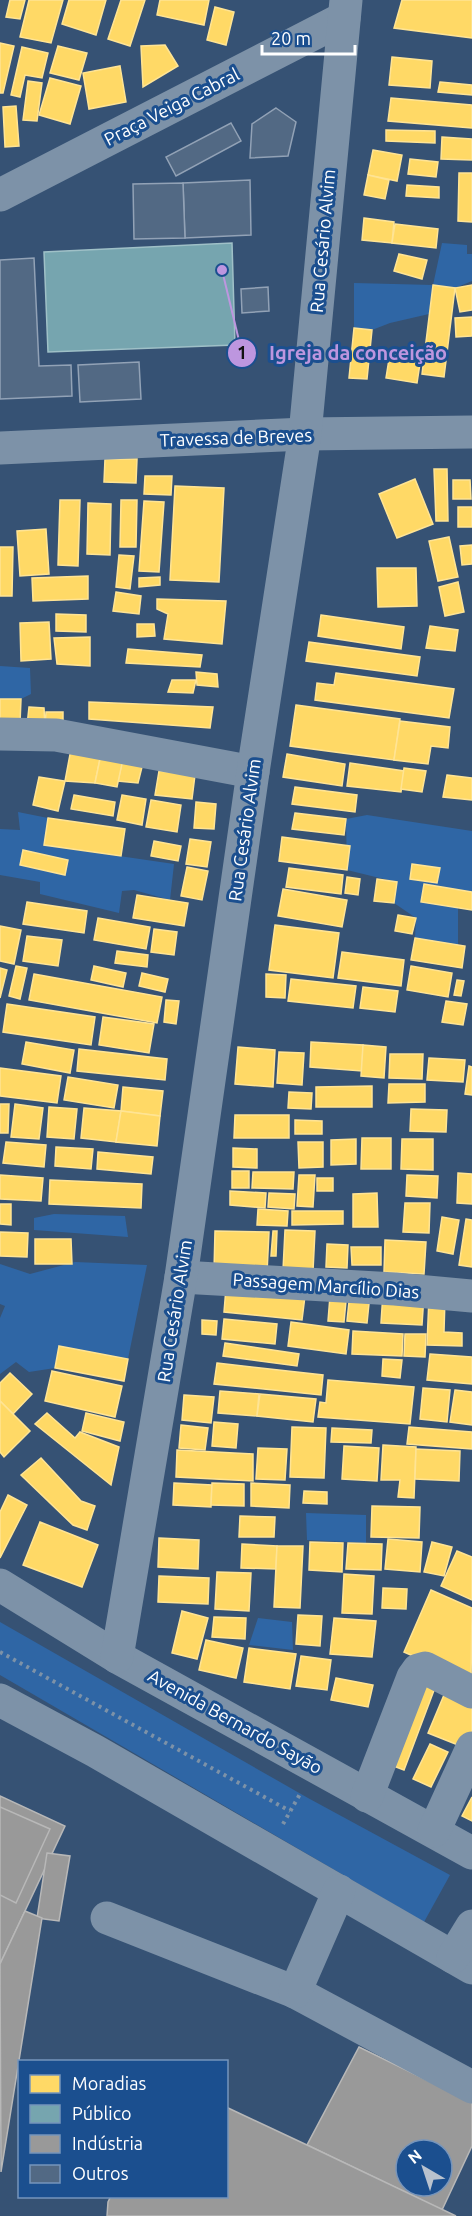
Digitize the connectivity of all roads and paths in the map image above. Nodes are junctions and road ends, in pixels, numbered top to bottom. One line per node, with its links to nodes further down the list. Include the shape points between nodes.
1 (345, 9): 2 (street, Praça Veiga Cabral); 4 (street, Rua Cesário Alvim)
2 (0, 195)
3 (472, 432): 4 (street, Travessa de Breves)
4 (305, 434): 5 (street, Travessa de Breves); 7 (street, Rua Cesário Alvim)
5 (0, 448)
6 (0, 734): 7 (street, via 56,735)
7 (253, 772): 8 (street, Rua Cesário Alvim)
8 (181, 1277): 9 (street, Passagem Marcílio Dias); 12 (street, Rua Cesário Alvim)
9 (472, 1296)
10 (0, 1585): 12 (street, Avenida Bernardo Sayão)
11 (0, 1652): 18 (path)
12 (117, 1657): 17 (street, Avenida Bernardo Sayão)
13 (472, 1692): 17 (street, via 425,1668 418,1670)
14 (0, 1700): 22 (street)
15 (472, 1748): 20 (street)
16 (304, 1786): 18 (path)
17 (367, 1796): 20 (street, Avenida Bernardo Sayão)
18 (290, 1812): 19 (path)
19 (281, 1826)
20 (434, 1831): 21 (street, Avenida Bernardo Sayão)
21 (472, 1853)
22 (339, 1891): 25 (street); 26 (street)
23 (107, 1918): 26 (street)
24 (472, 1926): 25 (street)
25 (463, 1962)
26 (295, 1992): 27 (street)
27 (472, 2087)

